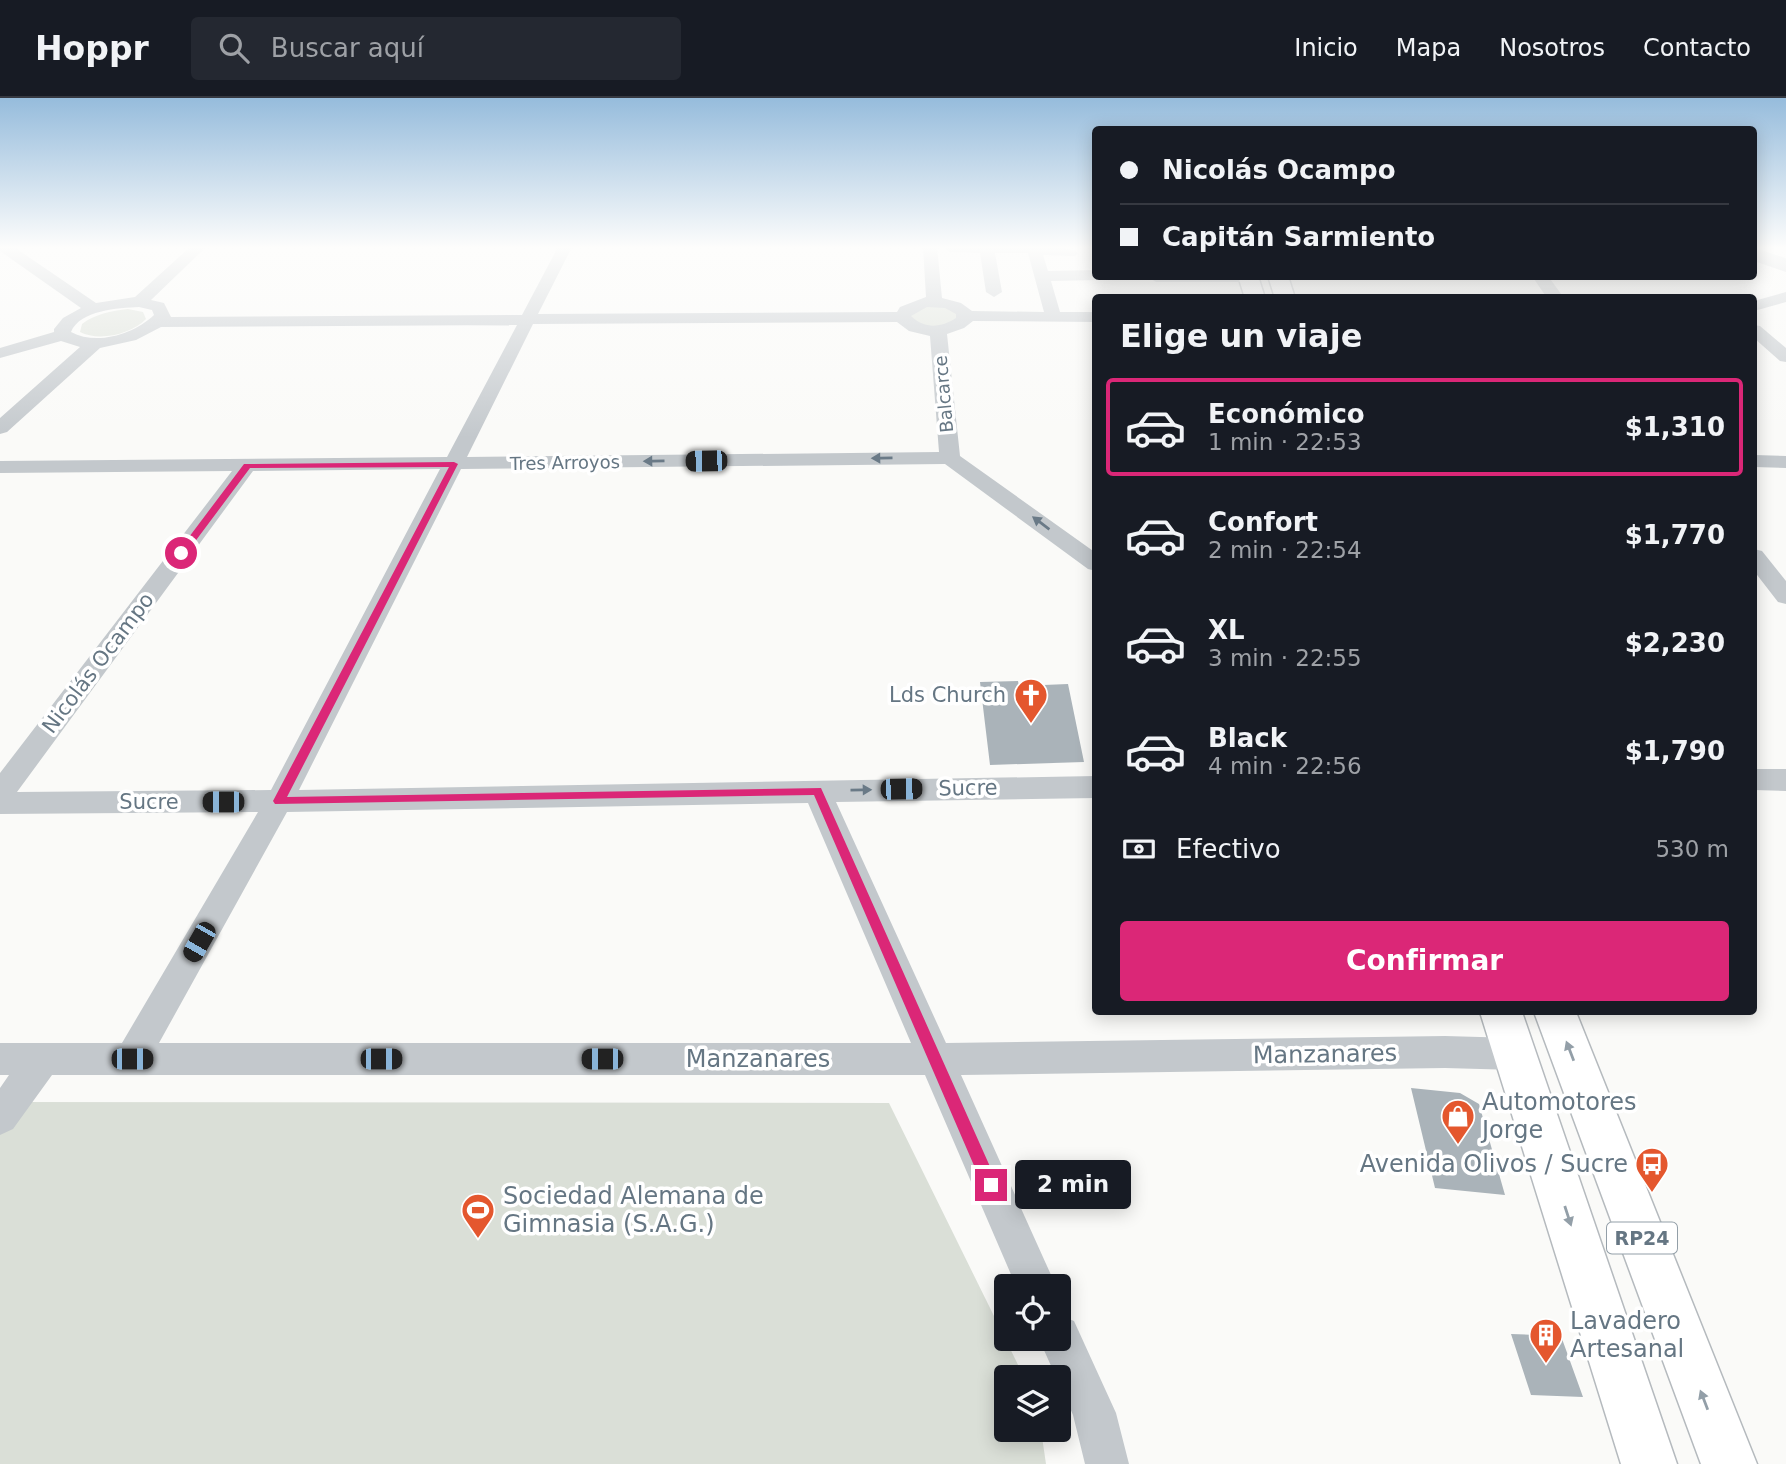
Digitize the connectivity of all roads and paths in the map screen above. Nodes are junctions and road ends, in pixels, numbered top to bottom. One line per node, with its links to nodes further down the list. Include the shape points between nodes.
1 (91, 311): 15 (street, via 68,322)
2 (162, 311): 12 (street)
3 (534, 311): 11 (street)
4 (907, 311): 8 (street)
5 (962, 311): 7 (street)
6 (1052, 311): 10 (street)
7 (966, 316): 10 (street); 13 (street, Balcarce, via 961,324)
8 (902, 317): 11 (street); 13 (street, Balcarce, via 910,326)
9 (1092, 317): 10 (street)
10 (1054, 318)
11 (530, 319): 12 (street); 23 (street)
12 (158, 322): 16 (street, via 125,338)
13 (938, 331): 20 (street, Balcarce)
14 (1757, 333): 18 (street)
15 (63, 335): 16 (street); 17 (street)
16 (95, 343): 19 (street)
17 (0, 352)
18 (1786, 357)
19 (0, 428)
20 (950, 458): 23 (street, Tres Arroyos, one-way to 23); 27 (street, one-way to 20)
21 (1757, 461): 22 (street)
22 (1786, 462)
23 (454, 464): 24 (street, Tres Arroyos); 34 (street)
24 (247, 466): 25 (street, Tres Arroyos); 33 (street, Nicolás Ocampo)
25 (0, 467)
26 (1757, 560): 28 (street)
27 (1092, 561)
28 (1786, 597)
29 (1757, 780): 30 (street)
30 (1786, 780)
31 (1092, 786): 32 (street, Sucre, one-way to 31)
32 (817, 791): 34 (street, Sucre); 41 (street)
33 (0, 794)
34 (279, 801): 35 (street, Sucre); 40 (street)
35 (0, 803)
36 (1556, 1015): 47 (main road, RP24, one-way to 36)
37 (1509, 1033): 41 (street, Manzanares, via 1445,1052); 46 (main road, RP24, one-way to 46)
38 (0, 1059): 39 (street, Manzanares)
39 (43, 1059): 40 (street, Manzanares); 42 (street)
40 (132, 1059): 41 (street, Manzanares)
41 (934, 1059): 43 (street)
42 (0, 1117)
43 (1031, 1274)
44 (1066, 1351): 45 (street, via 1094,1413)
45 (1107, 1464)
46 (1648, 1464)
47 (1729, 1464)

